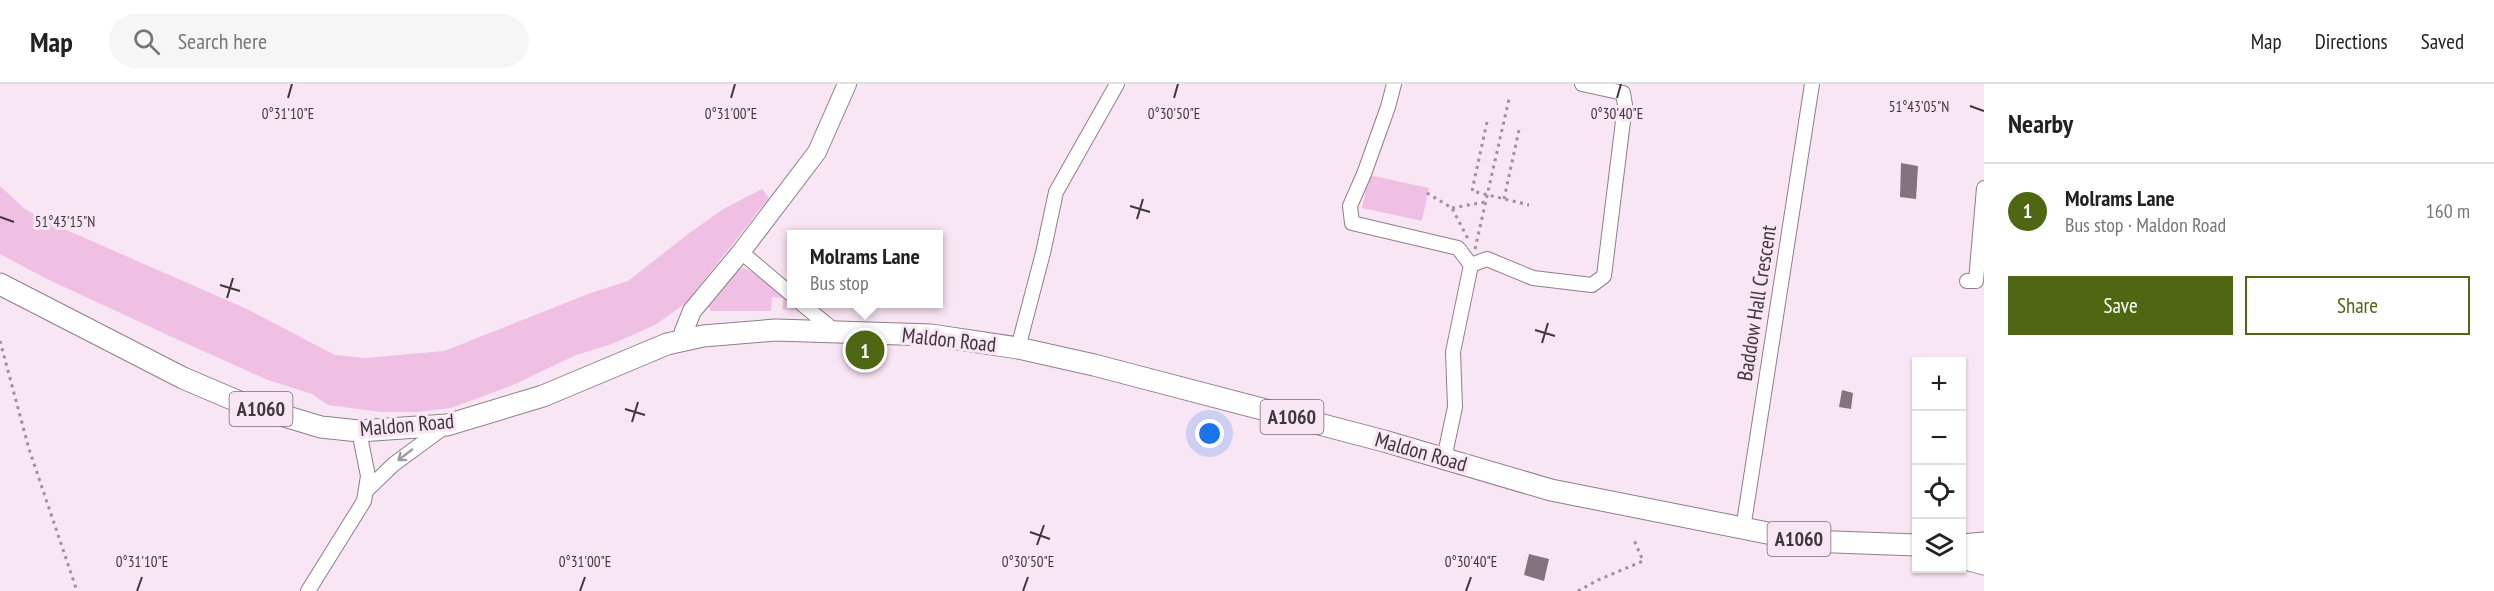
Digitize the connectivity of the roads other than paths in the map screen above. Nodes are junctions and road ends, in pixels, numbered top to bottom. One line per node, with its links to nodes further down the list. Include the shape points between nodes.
1 (848, 84): 7 (street, via 817,152)
2 (1117, 84): 15 (street, via 1056,192)
3 (1394, 84): 8 (street, via 1350,206 1352,223 1458,248)
4 (1582, 84): 8 (street, via 1623,93 1625,105 1605,276 1592,285 1533,278 1487,259)
5 (1812, 84): 20 (street, Baddow Hall Crescent)
6 (1984, 188): 9 (street, via 1976,281)
7 (741, 252): 11 (street); 14 (street, via 692,311)
8 (1471, 265): 18 (street, via 1453,352 1455,407)
9 (1967, 281)
10 (0, 284): 17 (main road, Maldon Road / A1060, via 183,378 244,404 321,427)
11 (787, 291)
12 (808, 308): 13 (street)
13 (836, 332): 14 (main road, Maldon Road / A1060, via 776,330); 15 (main road, Maldon Road / A1060, via 931,335)
14 (685, 339): 16 (main road, Maldon Road / A1060, via 636,355 543,396)
15 (1018, 348): 18 (main road, Maldon Road / A1060)
16 (447, 425): 17 (main road, Maldon Road / A1060); 19 (street, one-way to 19, via 401,458)
17 (359, 431): 19 (street)
18 (1444, 459): 20 (main road, Maldon Road / A1060, via 1534,486)
19 (367, 490): 26 (street)
20 (1743, 529): 23 (main road, Maldon Road / A1060, via 1808,541)
21 (1984, 543): 22 (main road)
22 (1966, 544)
23 (1912, 547)
24 (1966, 559): 25 (main road)
25 (1984, 564)
26 (308, 591)

